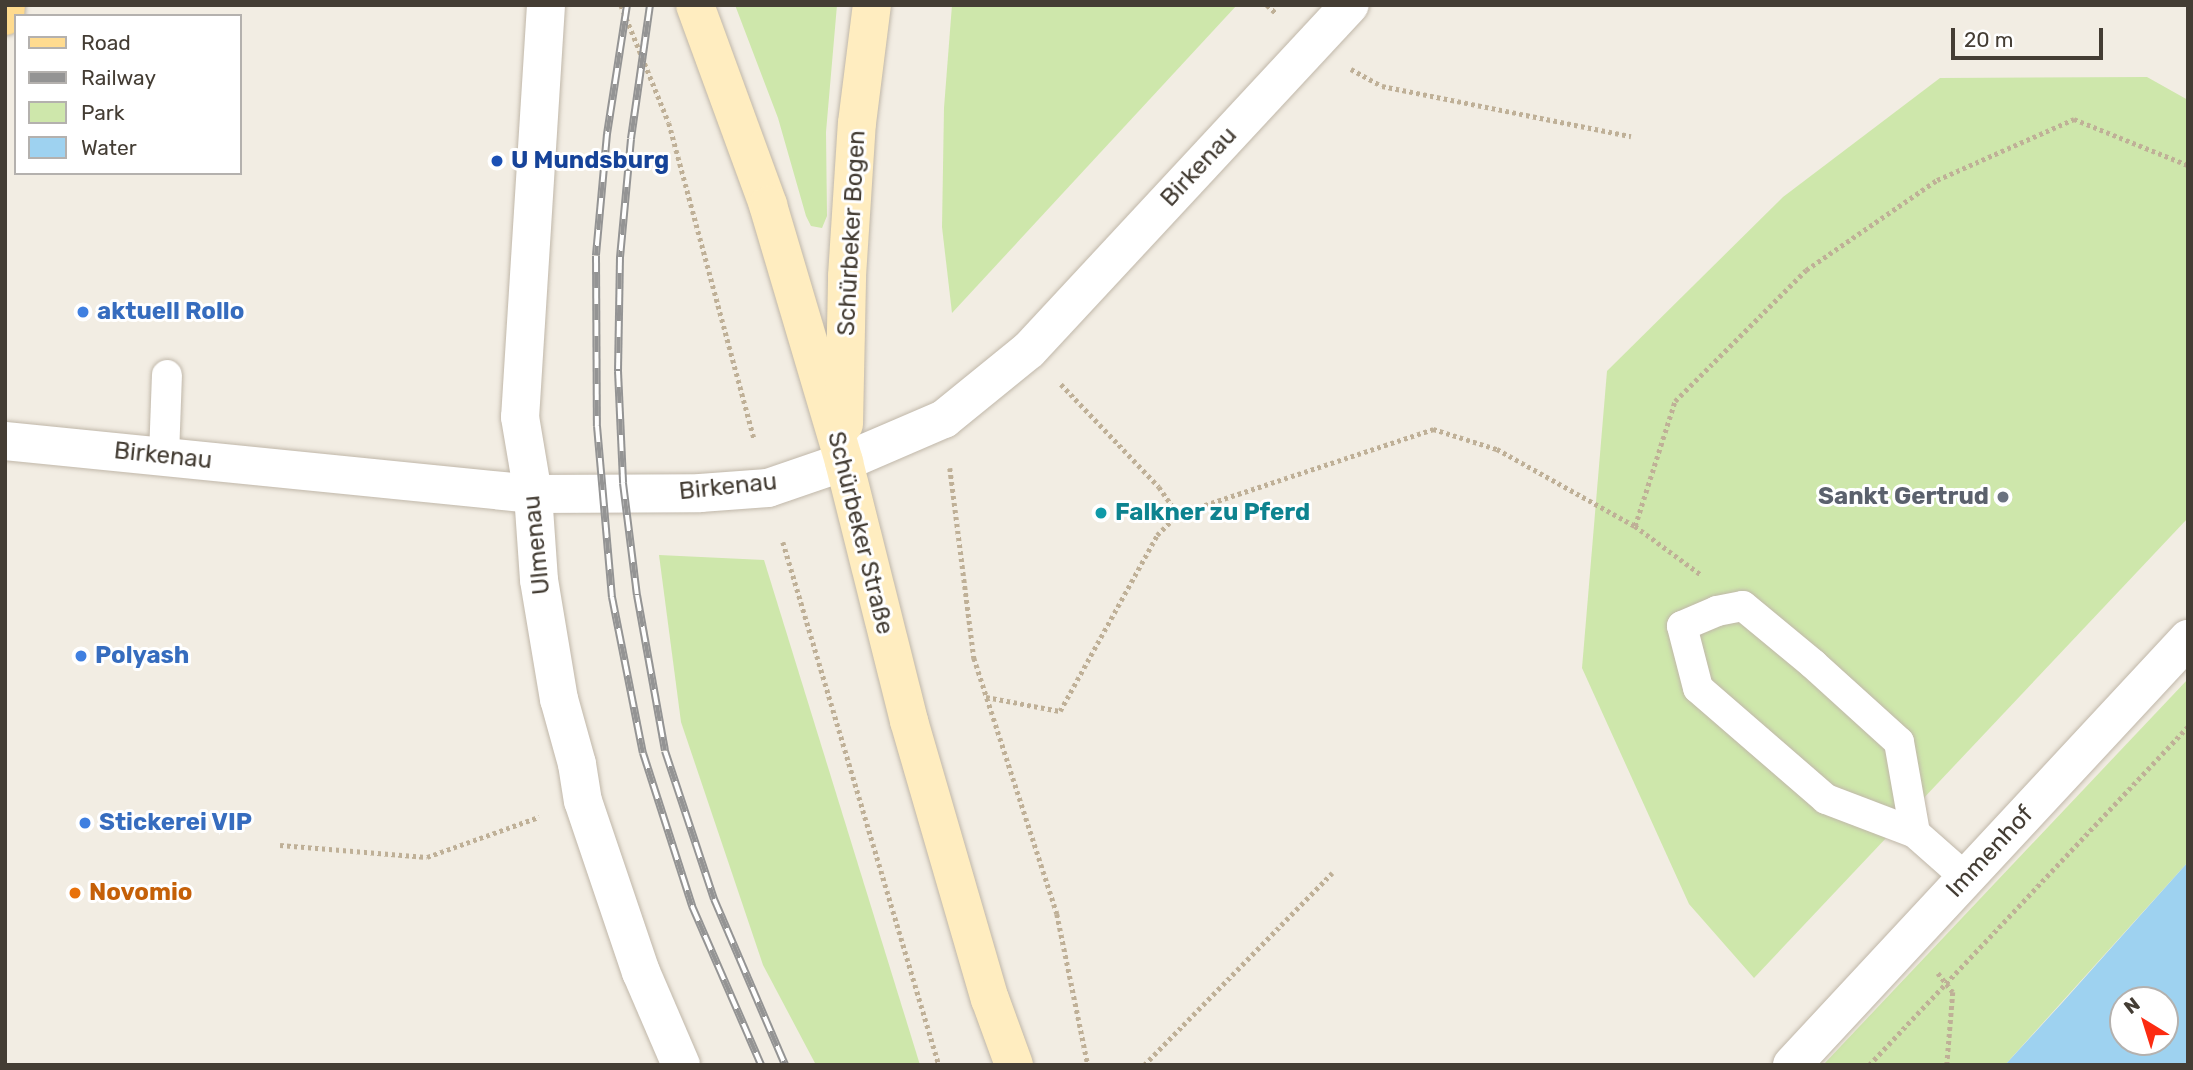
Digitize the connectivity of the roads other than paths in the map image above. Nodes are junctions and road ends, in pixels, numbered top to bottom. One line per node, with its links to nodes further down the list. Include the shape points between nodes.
1 (6, 5): 6 (main road)
2 (546, 5): 11 (street, Ulmenau, via 520,418)
3 (695, 5): 10 (main road, Schürbeker Straße, via 768,205)
4 (872, 5): 10 (main road, Schürbeker Bogen, via 857,123 847,276)
5 (1350, 5): 10 (street, Birkenau, via 1029,350 943,419)
6 (5, 16)
7 (167, 375): 9 (lane)
8 (5, 441): 9 (street, Birkenau)
9 (164, 456): 11 (street, Birkenau)
10 (844, 461): 11 (street, Birkenau, via 768,488); 16 (main road, Schürbeker Straße, via 909,721 990,999)
11 (533, 494): 15 (street, Ulmenau, via 539,580 559,699 583,802 641,972)
12 (2188, 639): 14 (street, Immenhof)
13 (1915, 833): 13 (lane, via 1899,742 1743,606 1682,626 1698,688 1826,799); 14 (lane)
14 (1966, 878): 17 (street, Immenhof)
15 (681, 1065)
16 (1014, 1065)
17 (1792, 1065)

